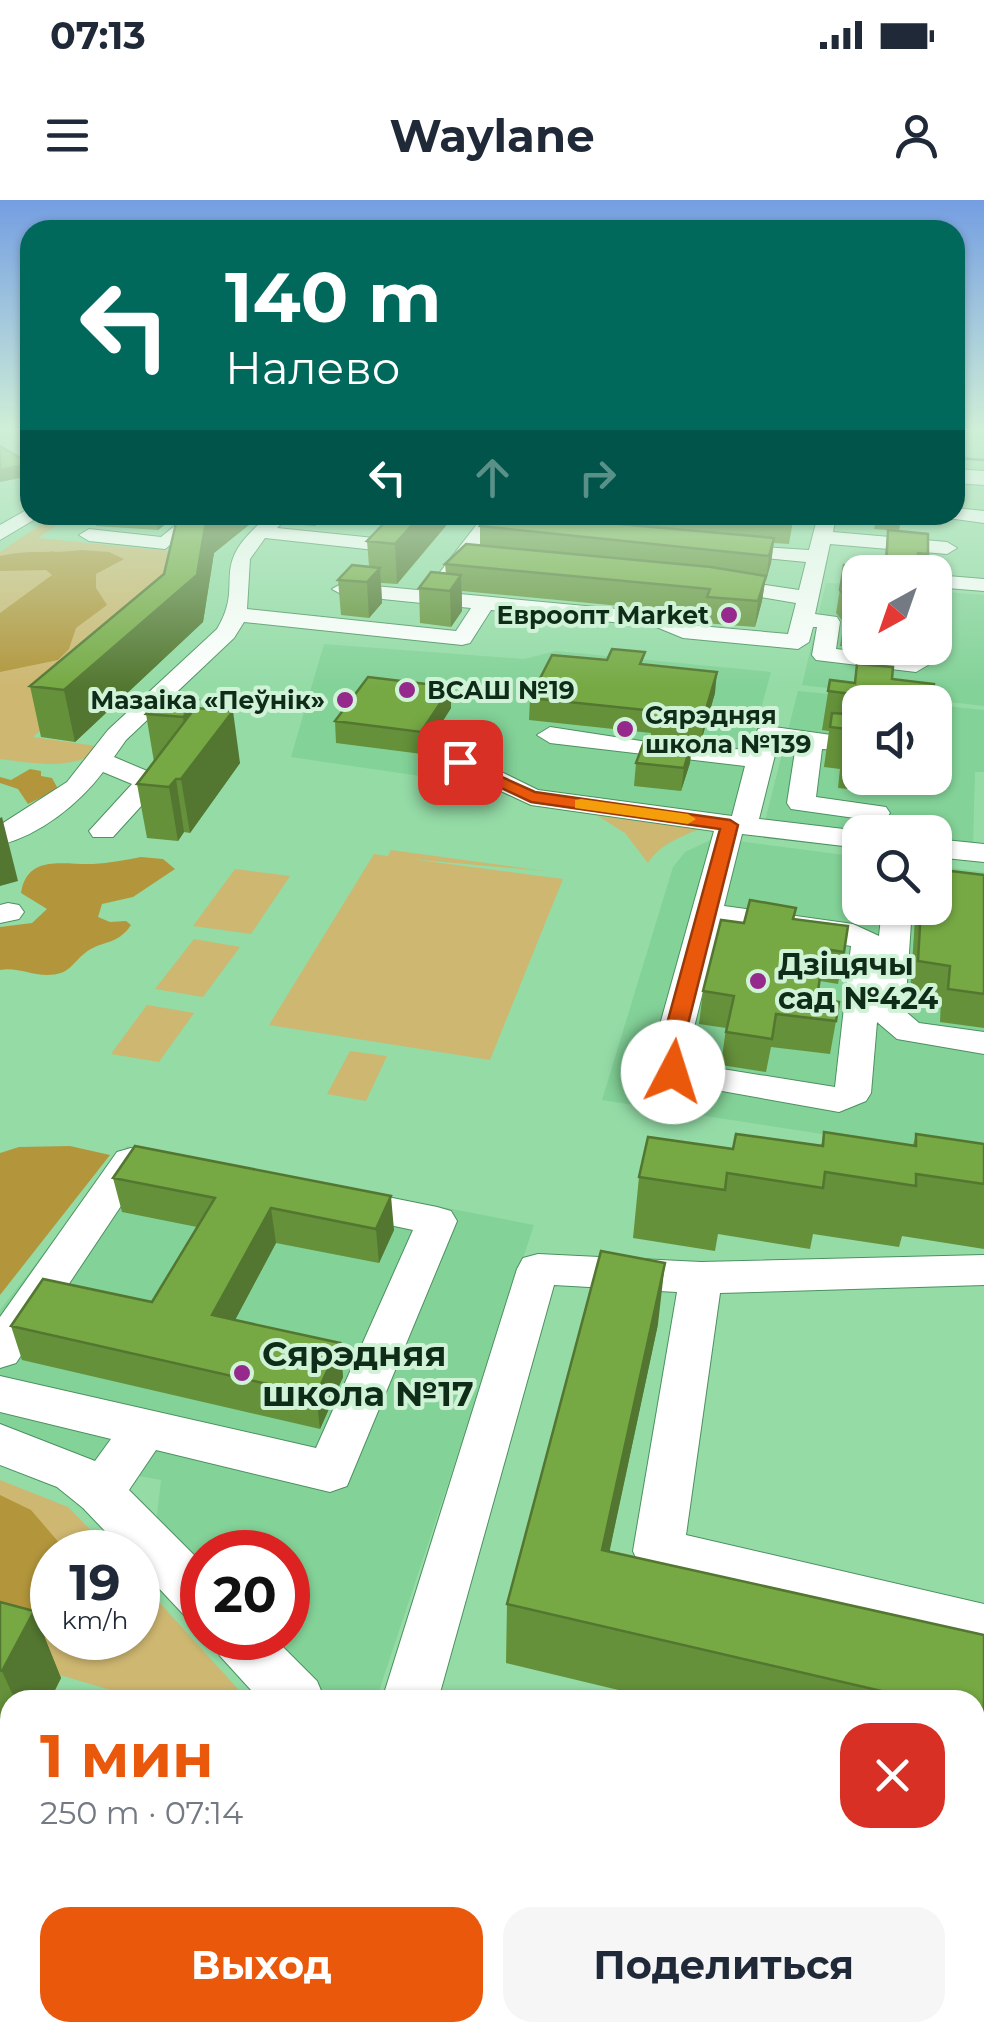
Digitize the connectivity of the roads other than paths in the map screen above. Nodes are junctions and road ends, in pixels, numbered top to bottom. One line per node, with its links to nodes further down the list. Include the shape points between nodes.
1 (188, 525): 8 (street, via 165,543)
2 (264, 525): 19 (street, via 238,568)
3 (286, 525): 9 (street)
4 (344, 525): 9 (street)
5 (402, 525): 12 (street)
6 (494, 525): 16 (street)
7 (944, 532): 10 (street)
8 (89, 535)
9 (331, 538): 12 (street)
10 (821, 545): 11 (street); 18 (street)
11 (698, 546)
12 (370, 560): 16 (street, via 343,589)
13 (689, 580): 18 (street)
14 (952, 582): 15 (street)
15 (984, 585)
16 (430, 598): 17 (street)
17 (485, 603): 18 (street, via 798,642); 19 (street, via 462,638)
18 (806, 608): 20 (street, via 830,622 824,655)
19 (239, 614): 26 (street, via 117,735)
20 (842, 657)
21 (476, 731): 29 (street, via 460,762 531,797)
22 (550, 735): 25 (street)
23 (810, 739): 24 (street); 25 (street, via 767,734); 27 (street, via 802,804)
24 (842, 744)
25 (760, 759): 29 (street)
26 (101, 761): 28 (street, via 62,800); 30 (street, via 149,782)
27 (876, 812)
28 (6, 825)
29 (736, 826): 31 (street); 36 (street)
30 (103, 831)
31 (842, 837)
32 (952, 850): 33 (street)
33 (984, 853)
34 (952, 890): 35 (street)
35 (984, 895)
36 (707, 913): 36 (street, via 854,934 867,942 854,1093 840,1100 673,1072 667,1064)
37 (896, 925): 38 (street, via 888,1014 909,1032)
38 (984, 1043)
39 (188, 1172): 43 (street, via 130,1161)
40 (303, 1194): 45 (street, via 436,1221 330,1472)
41 (984, 1270): 42 (street)
42 (701, 1278): 49 (street, via 658,1551); 52 (street, via 538,1269)
43 (0, 1351)
44 (0, 1394): 45 (street)
45 (145, 1429): 47 (street)
46 (0, 1444): 47 (street, via 74,1473)
47 (100, 1493): 48 (street)
48 (180, 1575)
49 (984, 1629)
50 (260, 1660): 51 (street)
51 (288, 1690)
52 (413, 1690)

